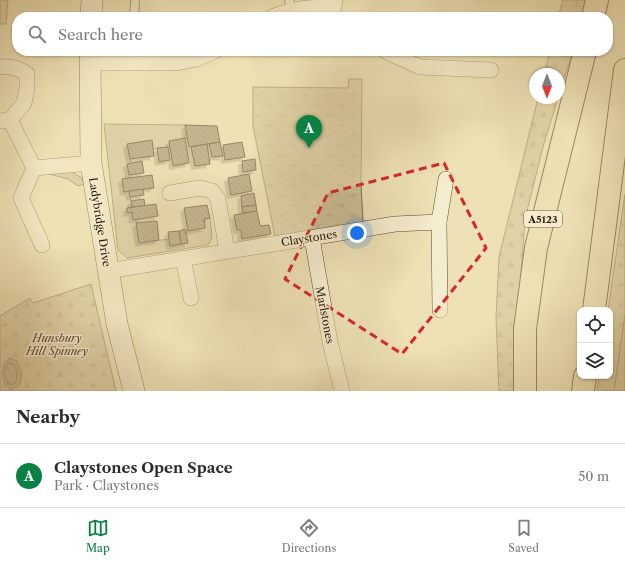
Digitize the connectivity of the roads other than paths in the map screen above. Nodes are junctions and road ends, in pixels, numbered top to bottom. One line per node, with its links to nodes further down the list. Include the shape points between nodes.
1 (92, 0): 6 (street)
2 (597, 0): 9 (highway)
3 (135, 2): 7 (lane)
4 (290, 5): 5 (street); 8 (street)
5 (335, 8)
6 (91, 12)
7 (136, 12)
8 (280, 12)
9 (594, 12)
10 (201, 56): 14 (street, via 176,63)
11 (396, 56): 16 (street, via 420,67)
12 (584, 56): 35 (highway, A5123, via 536,248 525,329)
13 (89, 57): 14 (street); 19 (street, Ladybridge Drive)
14 (138, 57)
15 (0, 66): 18 (street, via 10,66 27,74 24,103)
16 (491, 70)
17 (625, 70): 30 (highway)
18 (5, 120): 20 (street)
19 (91, 163): 20 (street); 28 (street, Ladybridge Drive)
20 (34, 168): 25 (street, via 21,198)
21 (446, 179): 23 (street)
22 (170, 193): 26 (street, via 200,188 212,191 218,199)
23 (439, 222): 24 (street, Claystones, via 396,224); 31 (street)
24 (312, 238): 26 (street, Claystones); 34 (street, Marlstones, via 330,342)
25 (42, 245)
26 (227, 251): 27 (street, Claystones)
27 (183, 258): 28 (street, Claystones); 29 (street)
28 (108, 271): 33 (street, Ladybridge Drive)
29 (191, 298)
30 (594, 307)
31 (440, 310)
32 (585, 379): 36 (highway)
33 (134, 391)
34 (342, 391)
35 (525, 391)
36 (583, 391)

